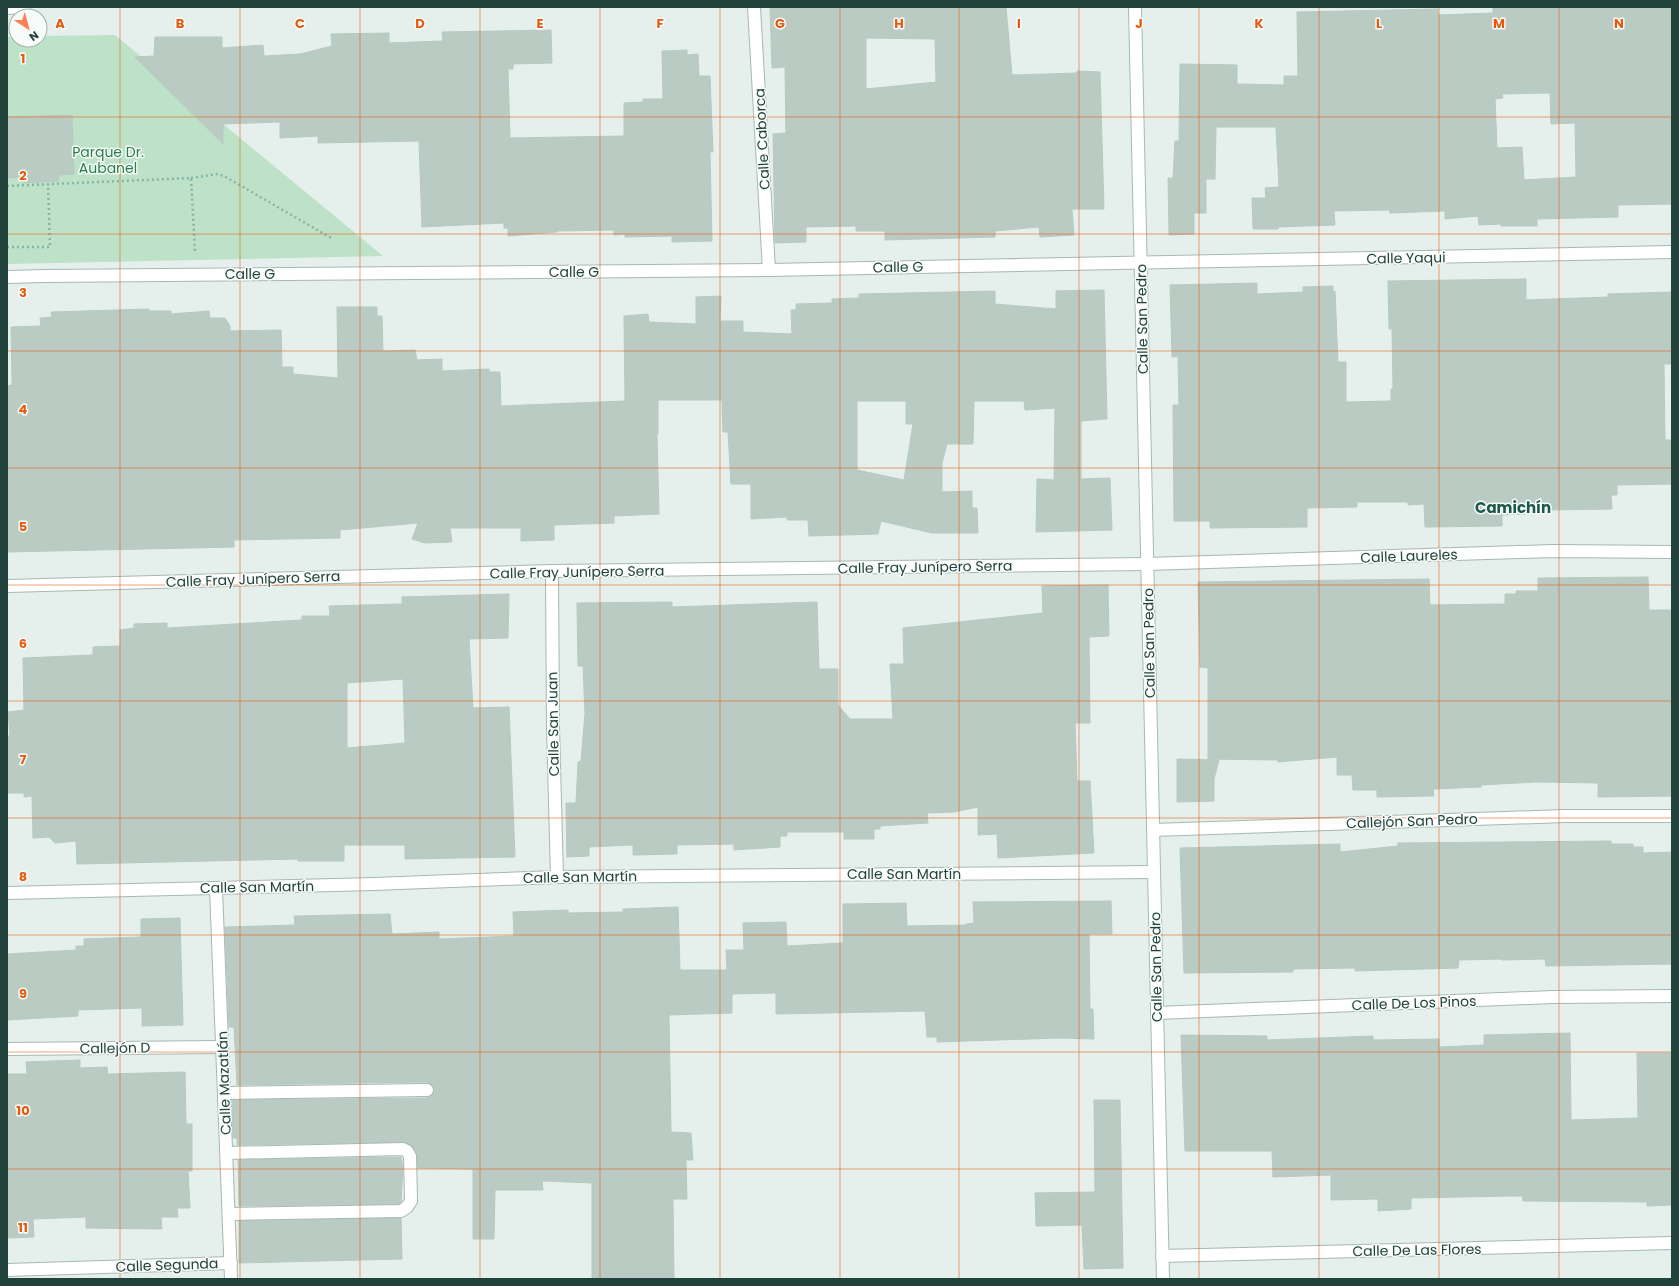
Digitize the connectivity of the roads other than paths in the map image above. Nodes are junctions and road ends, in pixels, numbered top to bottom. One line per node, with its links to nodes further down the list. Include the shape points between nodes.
1 (24, 7): 4 (street)
2 (754, 7): 7 (street, Calle Caborca)
3 (1135, 7): 6 (street, Calle San Pedro)
4 (7, 8)
5 (1672, 252): 6 (street, Calle Yaqui)
6 (1141, 262): 7 (street, Calle G); 10 (street, Calle San Pedro)
7 (769, 270): 8 (street, Calle G)
8 (7, 277)
9 (1672, 552): 10 (street, Calle Laureles, via 1552,551)
10 (1147, 564): 11 (street, Calle Fray Junípero Serra); 14 (street, Calle San Pedro)
11 (552, 571): 12 (street, Calle Fray Junípero Serra); 16 (street, Calle San Juan)
12 (7, 586)
13 (1672, 816): 14 (street, Callejón San Pedro, via 1565,816)
14 (1153, 830): 15 (street, Calle San Pedro)
15 (1154, 872): 16 (street, Calle San Martín); 20 (street, Calle San Pedro)
16 (557, 877): 17 (street, Calle San Martín)
17 (216, 888): 18 (street, Calle San Martín); 21 (street, Calle Mazatlán)
18 (7, 893)
19 (1672, 996): 20 (street, Calle De Los Pinos, via 1552,997)
20 (1157, 1012): 28 (street, Calle San Pedro)
21 (222, 1047): 22 (street, Callejón D); 24 (street, Calle Mazatlán)
22 (7, 1049)
23 (427, 1090): 24 (street)
24 (224, 1093): 25 (street, Calle Mazatlán)
25 (227, 1153): 26 (street, Calle Mazatlán); 26 (street, via 403,1149 408,1151 410,1156 411,1200 401,1211)
26 (229, 1214): 29 (street, Calle Mazatlán)
27 (1672, 1243): 28 (street, Calle De Las Flores)
28 (1162, 1256): 32 (street, Calle San Pedro)
29 (231, 1263): 30 (street, Calle Segunda); 31 (street, Calle Mazatlán)
30 (7, 1270)
31 (231, 1279)
32 (1162, 1279)

